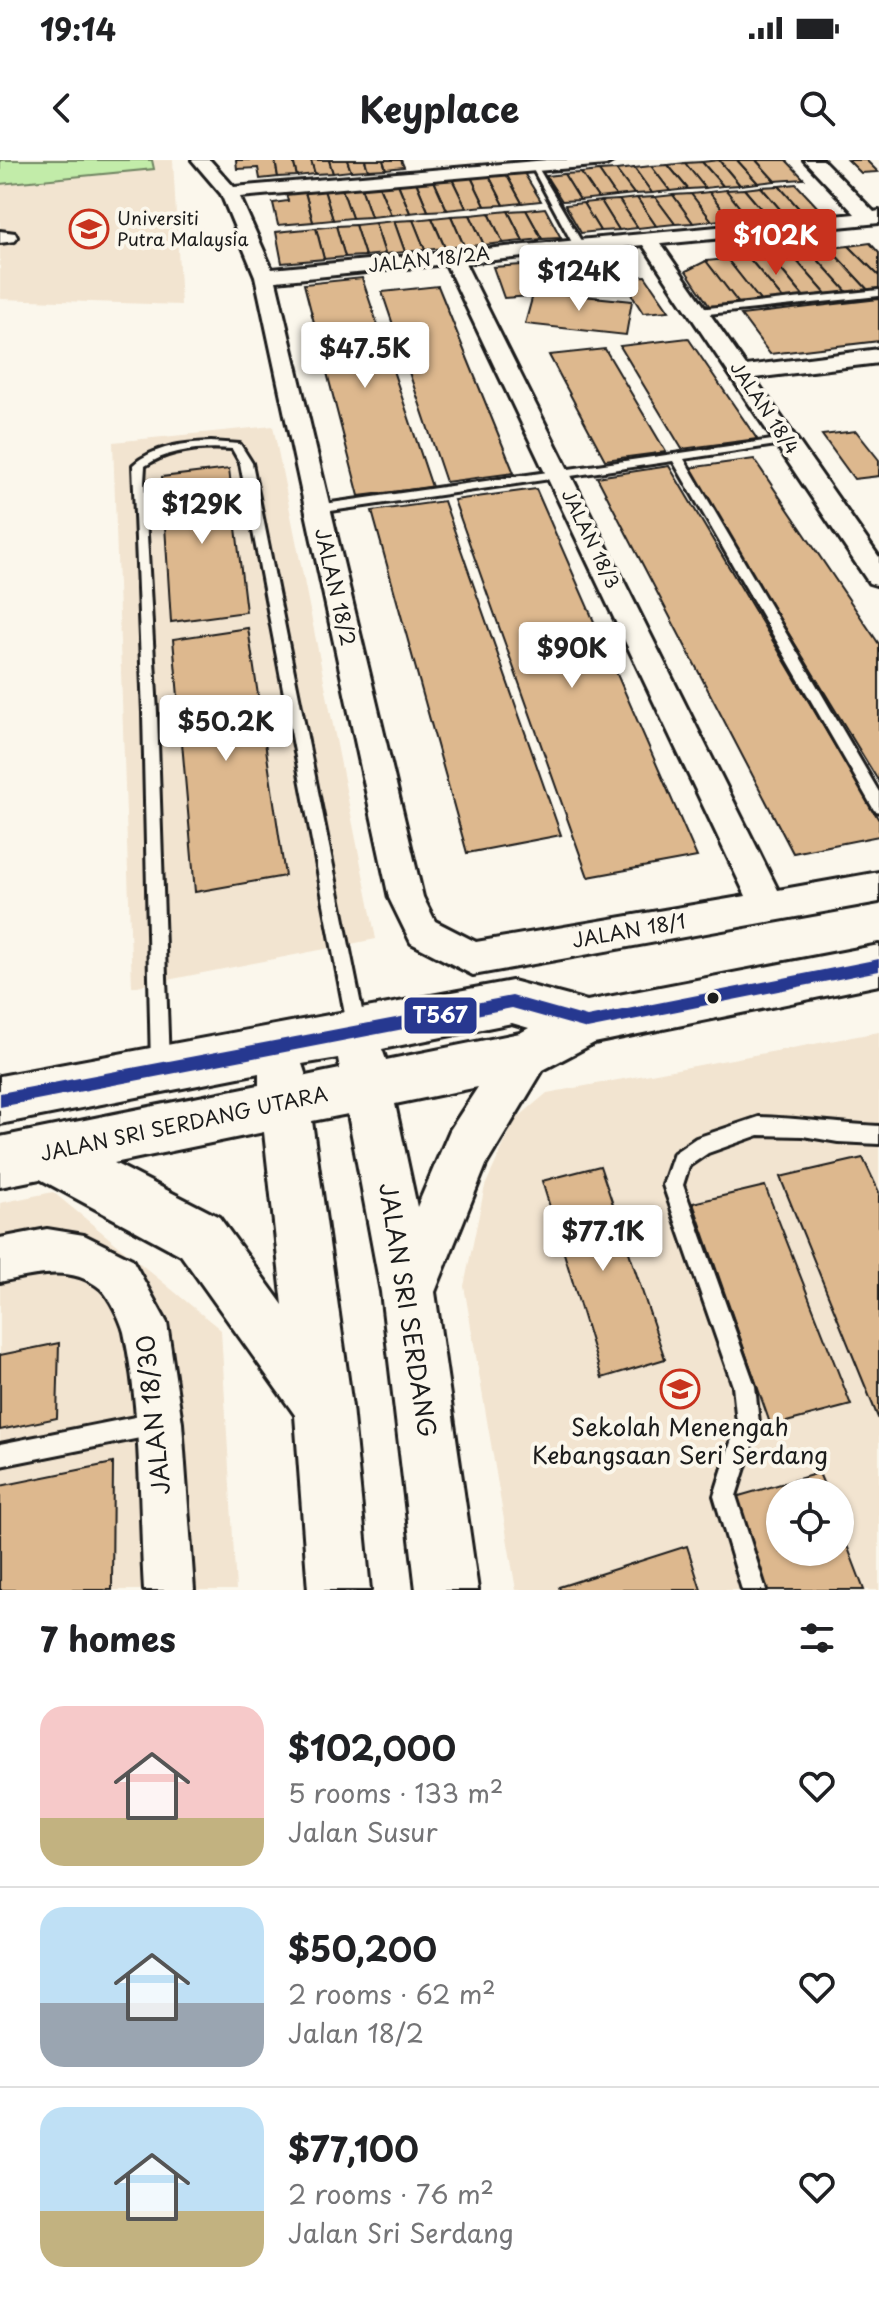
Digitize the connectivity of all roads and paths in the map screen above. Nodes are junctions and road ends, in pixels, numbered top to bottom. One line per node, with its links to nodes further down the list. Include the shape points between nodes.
1 (201, 160): 6 (street, JALAN 18/2)
2 (606, 160): 5 (street)
3 (813, 160): 7 (street)
4 (488, 165): 5 (street); 6 (street)
5 (533, 166): 9 (lane)
6 (229, 193): 11 (street, JALAN 18/2)
7 (875, 218): 8 (street, JALAN 18/2A)
8 (648, 239): 9 (street, JALAN 18/2A); 13 (street, JALAN 18/4, via 669,258)
9 (579, 246): 10 (street, JALAN 18/2A)
10 (453, 258): 11 (street, JALAN 18/2A); 18 (street, JALAN 18/3)
11 (265, 276): 19 (street, JALAN 18/2)
12 (879, 293): 13 (lane)
13 (698, 312): 15 (street, JALAN 18/4)
14 (879, 356): 15 (street)
15 (739, 373): 16 (street, JALAN 18/4)
16 (786, 441): 17 (lane); 20 (street, JALAN 18/4)
17 (676, 456): 18 (lane); 21 (lane)
18 (557, 472): 19 (lane); 24 (street, JALAN 18/3)
19 (317, 509): 23 (street, JALAN 18/2)
20 (879, 577)
21 (879, 806)
22 (879, 887): 24 (street, JALAN 18/1)
23 (406, 898): 24 (street, JALAN 18/1, via 423,932 473,959)
24 (768, 906)
25 (879, 965): 26 (street)
26 (587, 1023): 27 (street, via 512,1002); 29 (street, JALAN SRI SERDANG UTARA)
27 (357, 1032): 28 (street); 30 (lane, via 246,463 236,446 219,444 152,454 139,465 138,482); 31 (street, JALAN SRI SERDANG)
28 (278, 1047): 30 (street); 33 (street)
29 (526, 1054): 31 (street, JALAN SRI SERDANG UTARA); 37 (street, via 468,1148)
30 (161, 1071): 32 (street)
31 (368, 1087): 33 (street, JALAN SRI SERDANG UTARA); 37 (street, JALAN SRI SERDANG)
32 (0, 1100)
33 (285, 1103): 35 (street, JALAN SRI SERDANG UTARA); 38 (street)
34 (879, 1135): 44 (lane, via 759,1126 703,1145 681,1160 673,1185 744,1386 748,1423 725,1496)
35 (22, 1157): 38 (street, via 200,1236)
36 (0, 1260): 39 (street, JALAN 18/30, via 47,1250 84,1257 117,1274 145,1323)
37 (408, 1292): 43 (street, JALAN SRI SERDANG)
38 (323, 1407): 42 (street)
39 (159, 1423): 40 (lane); 41 (street, JALAN 18/30)
40 (0, 1455)
41 (169, 1590)
42 (339, 1590)
43 (447, 1590)
44 (754, 1590)

